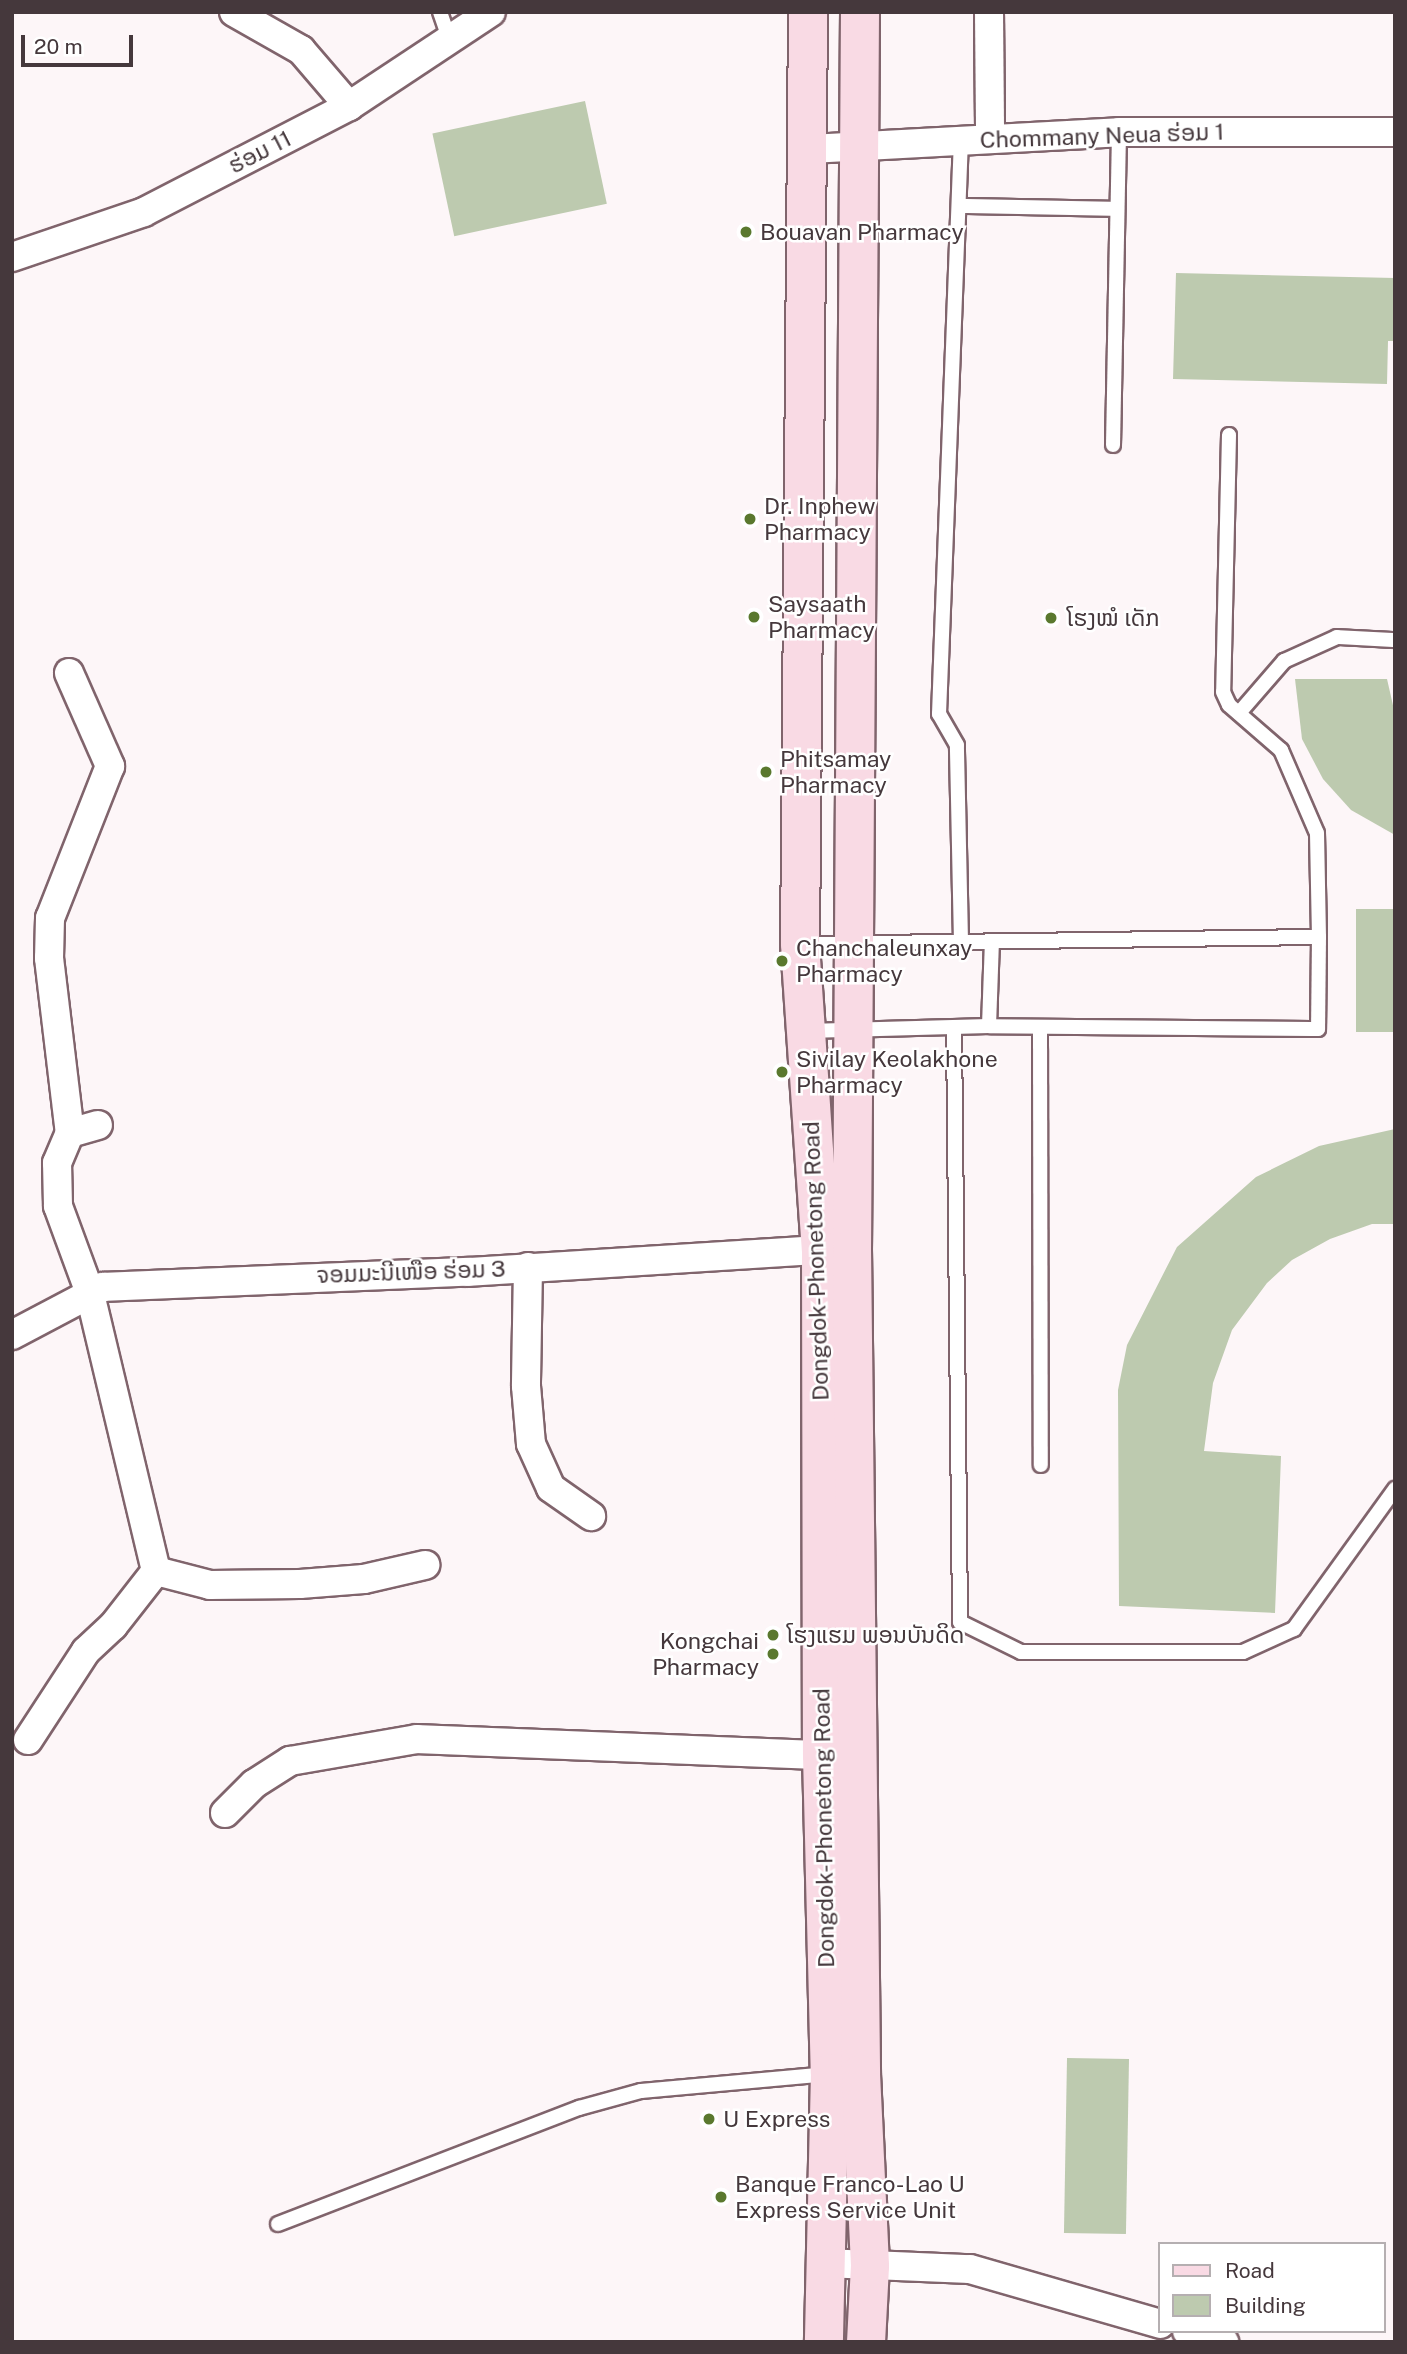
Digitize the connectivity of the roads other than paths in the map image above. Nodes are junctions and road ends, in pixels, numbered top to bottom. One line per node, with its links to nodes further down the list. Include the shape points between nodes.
1 (234, 12): 8 (street, via 301,50)
2 (440, 12): 7 (lane)
3 (491, 12): 7 (street, ຮ່ອມ 11)
4 (808, 12): 13 (main road, Dongdok-Phonetong Road)
5 (860, 12): 14 (main road, Dongdok-Phonetong Road)
6 (989, 12): 11 (street)
7 (450, 43): 8 (street, ຮ່ອມ 11)
8 (349, 106): 17 (street, ຮ່ອມ 11, via 144,212)
9 (1119, 132): 10 (street, Chommany Neua ຮ່ອມ 1); 11 (street, Chommany Neua ຮ່ອມ 1); 16 (lane)
10 (1395, 132)
11 (990, 138): 12 (street, Chommany Neua ຮ່ອມ 1)
12 (961, 140): 14 (street, Chommany Neua ຮ່ອມ 1); 15 (lane)
13 (810, 149): 14 (street, Chommany Neua ຮ່ອມ 1); 27 (main road, Dongdok-Phonetong Road)
14 (859, 150): 24 (main road, Dongdok-Phonetong Road)
15 (961, 206): 16 (lane); 25 (lane, via 939,714 957,745)
16 (1116, 209): 19 (lane)
17 (12, 257)
18 (1229, 435): 22 (lane, via 1223,692)
19 (1113, 445)
20 (1395, 640): 22 (lane, via 1337,637 1284,661)
21 (69, 673): 34 (street, via 110,766 50,918 48,958)
22 (1239, 713): 23 (lane, via 1281,750 1317,833)
23 (1319, 937): 26 (lane); 30 (lane, via 1318,1029)
24 (855, 941): 25 (lane); 27 (lane); 32 (main road, Dongdok-Phonetong Road)
25 (961, 942): 26 (lane)
26 (992, 942): 28 (lane)
27 (800, 944): 31 (main road, Dongdok-Phonetong Road)
28 (989, 1026): 29 (lane); 30 (lane)
29 (954, 1028): 32 (lane); 40 (lane, via 960,1622 1021,1652 1243,1652 1294,1629)
30 (1040, 1028): 39 (lane)
31 (806, 1031): 32 (lane); 35 (main road, Dongdok-Phonetong Road)
32 (855, 1031): 50 (main road, Dongdok-Phonetong Road, via 852,1250 861,2074)
33 (98, 1125): 34 (street)
34 (70, 1133): 37 (street, via 57,1163 58,1206)
35 (821, 1250): 36 (street, ຈອມມະນີເໜືອ ຮ່ອມ 3); 45 (main road, Dongdok-Phonetong Road)
36 (528, 1267): 37 (street, ຈອມມະນີເໜືອ ຮ່ອມ 3, via 103,1287); 41 (street, via 526,1387 531,1444 551,1488)
37 (90, 1293): 38 (street, ຈອມມະນີເໜືອ ຮ່ອມ 3); 43 (street)
38 (12, 1335)
39 (1041, 1465)
40 (1395, 1489)
41 (591, 1516)
42 (425, 1565): 43 (street, via 363,1579 300,1584 209,1585)
43 (156, 1571): 44 (street, via 113,1626 86,1651)
44 (28, 1741)
45 (822, 1755): 46 (street, via 417,1739 289,1761 254,1784); 47 (main road, Dongdok-Phonetong Road)
46 (225, 1813)
47 (830, 2073): 48 (lane, via 641,2091 579,2108); 49 (main road, Dongdok-Phonetong Road)
48 (278, 2224)
49 (824, 2263): 50 (street); 53 (main road, Dongdok-Phonetong Road)
50 (870, 2266): 51 (street, via 970,2269); 54 (main road, Dongdok-Phonetong Road)
51 (1158, 2323)
52 (1194, 2333): 55 (street)
53 (824, 2342)
54 (866, 2342)
55 (1224, 2342)

